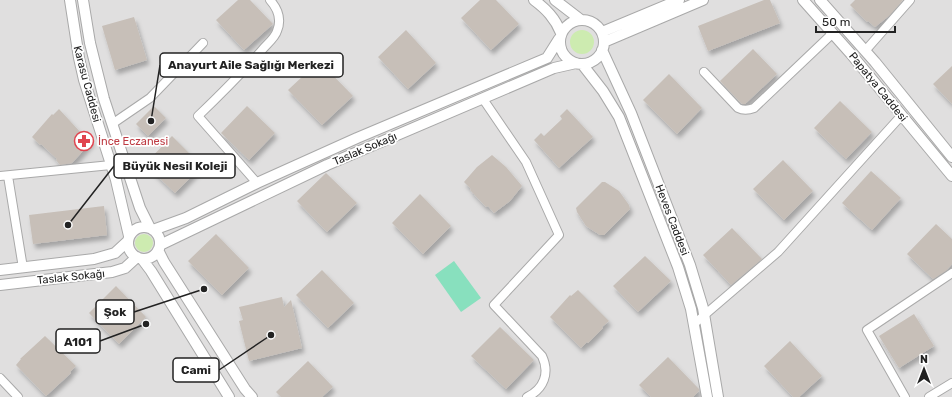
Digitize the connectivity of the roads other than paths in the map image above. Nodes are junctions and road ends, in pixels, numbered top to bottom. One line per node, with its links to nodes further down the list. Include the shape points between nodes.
1 (70, 0): 23 (street, Karasu Caddesi, via 84,80)
2 (83, 0): 21 (street, Karasu Caddesi, via 93,57)
3 (270, 0): 26 (street, via 277,8 277,33 198,116)
4 (534, 0): 13 (street, via 547,10)
5 (555, 0): 11 (street)
6 (679, 0): 14 (street)
7 (703, 0): 14 (street)
8 (802, 0): 12 (street, Papatya Caddesi)
9 (820, 0): 16 (street, Papatya Caddesi)
10 (910, 0): 16 (street)
11 (581, 20): 13 (street, via 569,23); 14 (street, via 593,23)
12 (833, 33): 18 (street, via 750,109 738,108); 20 (street, Papatya Caddesi)
13 (560, 36): 17 (street, via 561,51 570,61); 26 (street, Taslak Sokağı, via 547,58)
14 (602, 42): 17 (street, via 594,60); 35 (street, Heves Caddesi, via 690,266)
15 (203, 43): 21 (street, via 150,98)
16 (865, 51): 22 (street, Papatya Caddesi)
17 (579, 64): 19 (street, Taslak Sokağı, via 554,68); 36 (street, Heves Caddesi, via 603,91 619,117 678,267)
18 (704, 72)
19 (483, 99): 29 (street, Taslak Sokağı, via 328,165); 42 (street, via 526,162 559,234 494,305 545,362 546,374 543,384)
20 (901, 116): 25 (street, Papatya Caddesi); 35 (street, via 778,252)
21 (112, 124): 27 (street, Karasu Caddesi, via 140,208)
22 (952, 156)
23 (111, 165): 24 (street); 28 (street, Karasu Caddesi)
24 (4, 176): 31 (street)
25 (952, 176)
26 (257, 183): 27 (street, Taslak Sokağı, via 186,218)
27 (152, 229): 28 (street, via 136,229); 29 (street, via 158,235)
28 (128, 239): 30 (street, via 130,251); 31 (street, Taslak Sokağı, via 115,252 106,256)
29 (159, 247): 30 (street, via 151,257); 41 (street, via 164,262)
30 (139, 258): 34 (street, Taslak Sokağı, via 125,268 112,272); 40 (street, via 151,271)
31 (24, 268): 32 (street, Taslak Sokağı)
32 (0, 270)
33 (952, 273): 45 (street, via 867,330)
34 (0, 285)
35 (705, 315): 36 (street); 44 (street, Heves Caddesi)
36 (694, 324): 43 (street, Heves Caddesi)
37 (0, 378): 39 (street)
38 (952, 383): 46 (street)
39 (18, 397)
40 (229, 397)
41 (252, 397)
42 (527, 397)
43 (707, 397)
44 (718, 397)
45 (905, 397)
46 (929, 397)

